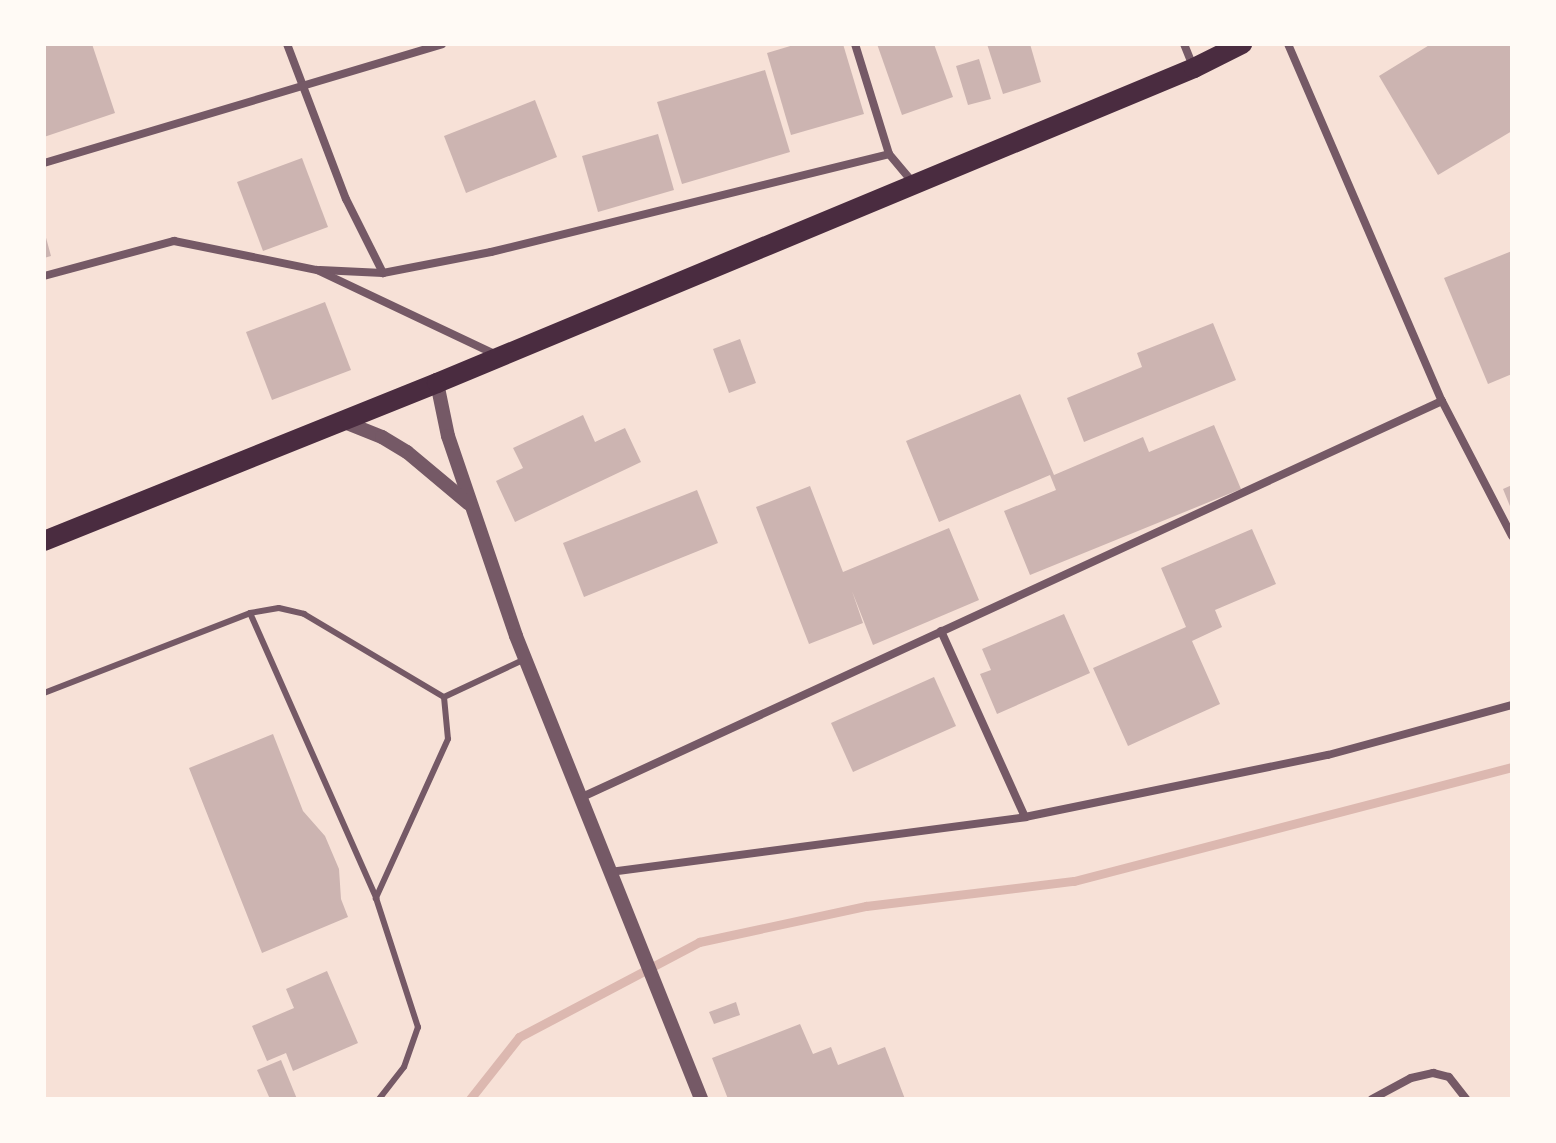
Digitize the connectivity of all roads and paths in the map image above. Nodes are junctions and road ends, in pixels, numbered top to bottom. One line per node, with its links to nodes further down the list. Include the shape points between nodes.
1 (287, 44): 8 (street)
2 (442, 44): 8 (street)
3 (855, 44): 9 (street)
4 (1184, 44): 7 (street)
5 (1242, 44): 7 (main road)
6 (1288, 44): 17 (street)
7 (1194, 68): 11 (main road)
8 (304, 87): 10 (street); 13 (street, via 346,199)
9 (889, 154): 11 (street); 13 (street, via 491,252)
10 (44, 163)
11 (914, 184): 15 (main road)
12 (317, 270): 13 (street); 14 (street, via 174,241); 15 (street)
13 (383, 273)
14 (44, 276)
15 (499, 356): 16 (main road)
16 (437, 383): 18 (main road); 19 (street)
17 (1442, 401): 20 (street); 23 (street)
18 (342, 421): 19 (street, via 407,452); 21 (main road)
19 (471, 506): 24 (street)
20 (1512, 536)
21 (44, 541)
22 (250, 613): 25 (lane); 26 (lane, via 279,608 304,614); 31 (lane)
23 (941, 631): 28 (street); 29 (street)
24 (525, 659): 26 (lane); 28 (street)
25 (44, 693)
26 (444, 697): 31 (lane, via 448,739)
27 (1512, 705): 29 (street, via 1328,755)
28 (579, 798): 30 (street)
29 (1025, 817): 30 (street)
30 (609, 872): 33 (street)
31 (376, 898): 32 (lane, via 418,1027 404,1067)
32 (379, 1099)
33 (701, 1099)
34 (1372, 1099): 35 (street, via 1411,1078 1433,1073 1449,1077)
35 (1466, 1099)

